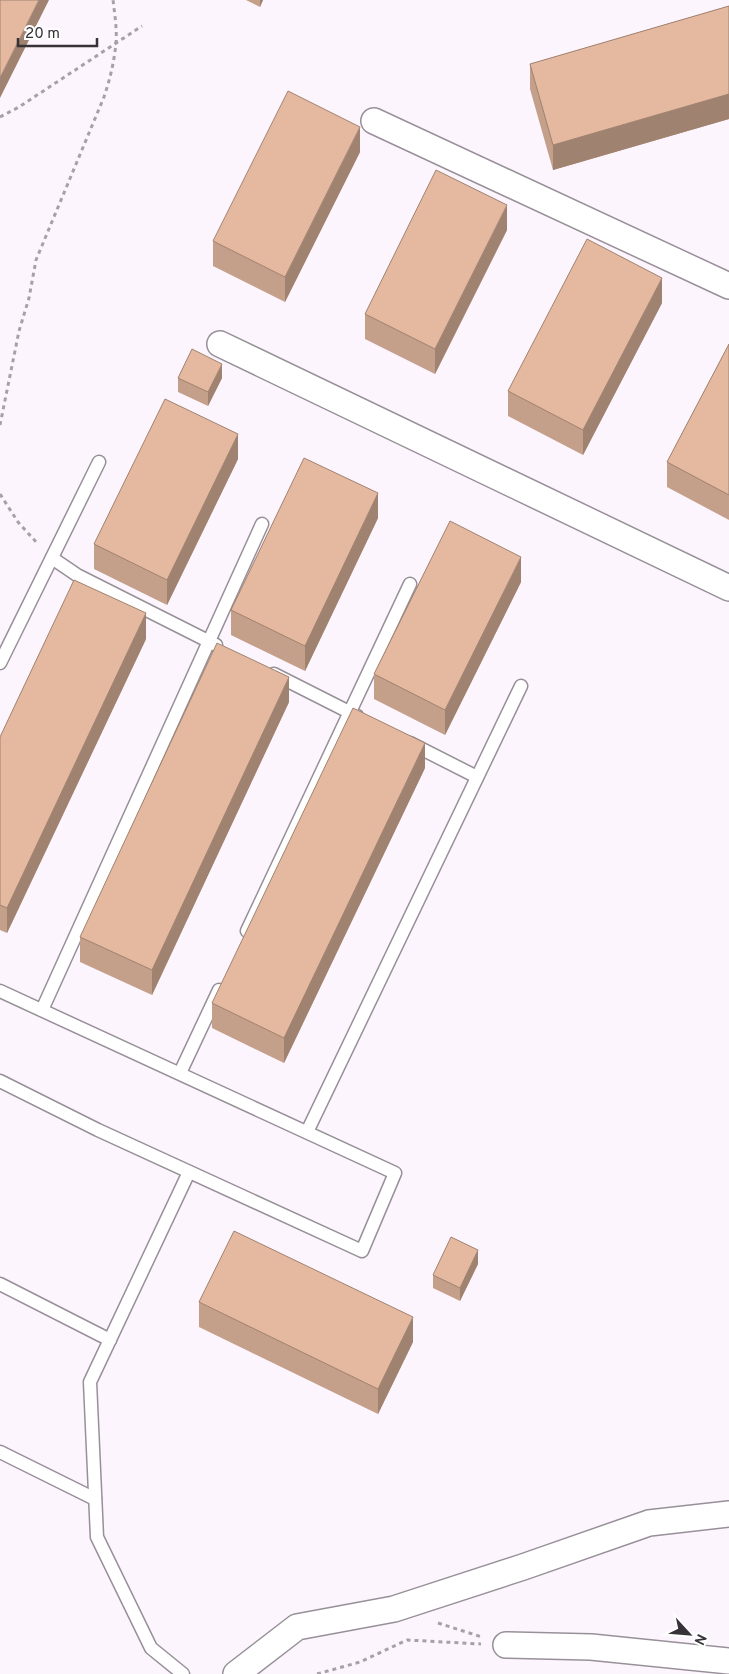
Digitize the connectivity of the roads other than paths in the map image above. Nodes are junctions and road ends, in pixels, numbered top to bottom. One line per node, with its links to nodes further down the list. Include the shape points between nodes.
1 (374, 122): 2 (street)
2 (729, 286)
3 (220, 344): 8 (street)
4 (99, 462): 6 (lane)
5 (262, 524): 9 (lane)
6 (52, 558): 9 (lane, via 77,575); 11 (lane)
7 (410, 584): 14 (lane)
8 (729, 588)
9 (209, 641): 10 (lane); 21 (lane)
10 (227, 650)
11 (0, 663)
12 (262, 668): 14 (lane)
13 (521, 686): 17 (lane)
14 (350, 712): 15 (lane); 18 (lane)
15 (367, 721)
16 (401, 738): 17 (lane)
17 (477, 776): 24 (lane)
18 (243, 938)
19 (222, 983): 22 (lane)
20 (0, 990): 21 (lane)
21 (42, 1010): 22 (lane)
22 (180, 1073): 24 (lane)
23 (0, 1081): 25 (lane)
24 (307, 1132): 25 (lane, via 395,1173 362,1251)
25 (189, 1172): 27 (lane)
26 (0, 1284): 27 (lane)
27 (110, 1340): 29 (lane, via 90,1382)
28 (0, 1452): 29 (lane)
29 (95, 1499): 33 (lane, via 97,1537 151,1648)
30 (729, 1514): 34 (street, via 649,1523 394,1609 297,1627)
31 (506, 1645): 32 (street, via 591,1647)
32 (729, 1661)
33 (183, 1674)
34 (236, 1674)

